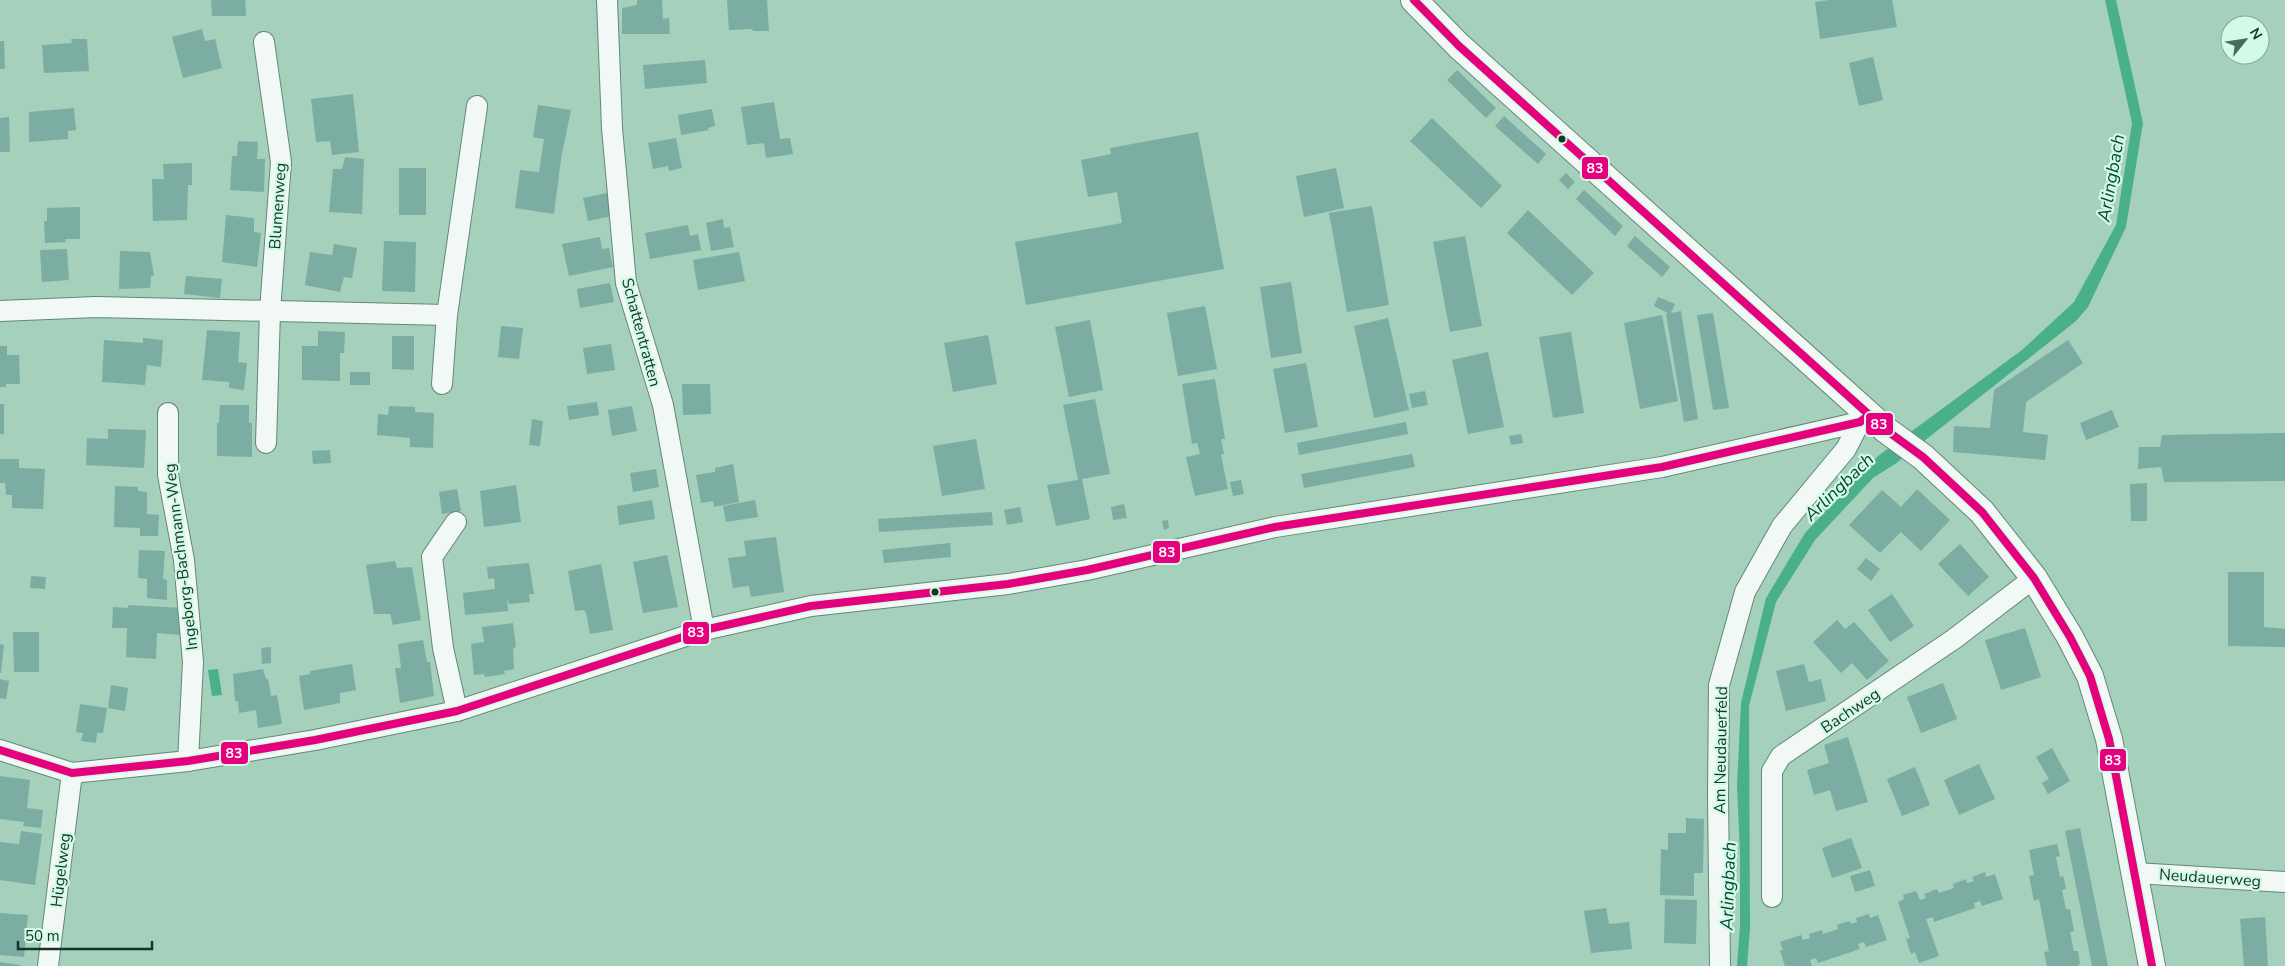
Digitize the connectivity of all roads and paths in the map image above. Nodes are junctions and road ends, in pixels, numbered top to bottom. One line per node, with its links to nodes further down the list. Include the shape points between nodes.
1 (607, 0): 14 (street, Schattentratten, via 612,128 626,283 663,405)
2 (1414, 0): 10 (main road, via 1459,46)
3 (264, 42): 5 (street, Blumenweg, via 281,162)
4 (477, 106): 7 (street)
5 (270, 310): 6 (street, via 96,308); 7 (street); 11 (street, Blumenweg)
6 (0, 312)
7 (447, 315): 8 (street)
8 (442, 384)
9 (168, 413): 17 (street, Ingeborg-Bachmann-Weg, via 168,475 184,560 193,662)
10 (1872, 423): 13 (main road, via 1924,457 1982,512); 14 (street, via 1662,467 1275,527 1087,570 1008,584 811,606); 23 (street, Am Neudauerfeld, via 1782,526 1745,592 1719,686)
11 (266, 443)
12 (456, 522): 15 (street, via 432,557 444,648)
13 (2034, 578): 19 (main road, via 2090,676 2109,739); 21 (street, Bachweg, via 1954,639 1781,756 1772,771)
14 (704, 630): 15 (street)
15 (457, 710): 17 (street, via 315,740)
16 (0, 750): 18 (street)
17 (188, 761): 18 (street)
18 (72, 774): 22 (street, Hügelweg)
19 (2135, 873): 20 (street, Neudauerweg); 24 (main road)
20 (2285, 882)
21 (1772, 897)
22 (48, 966)
23 (1720, 966)
24 (2152, 966)

